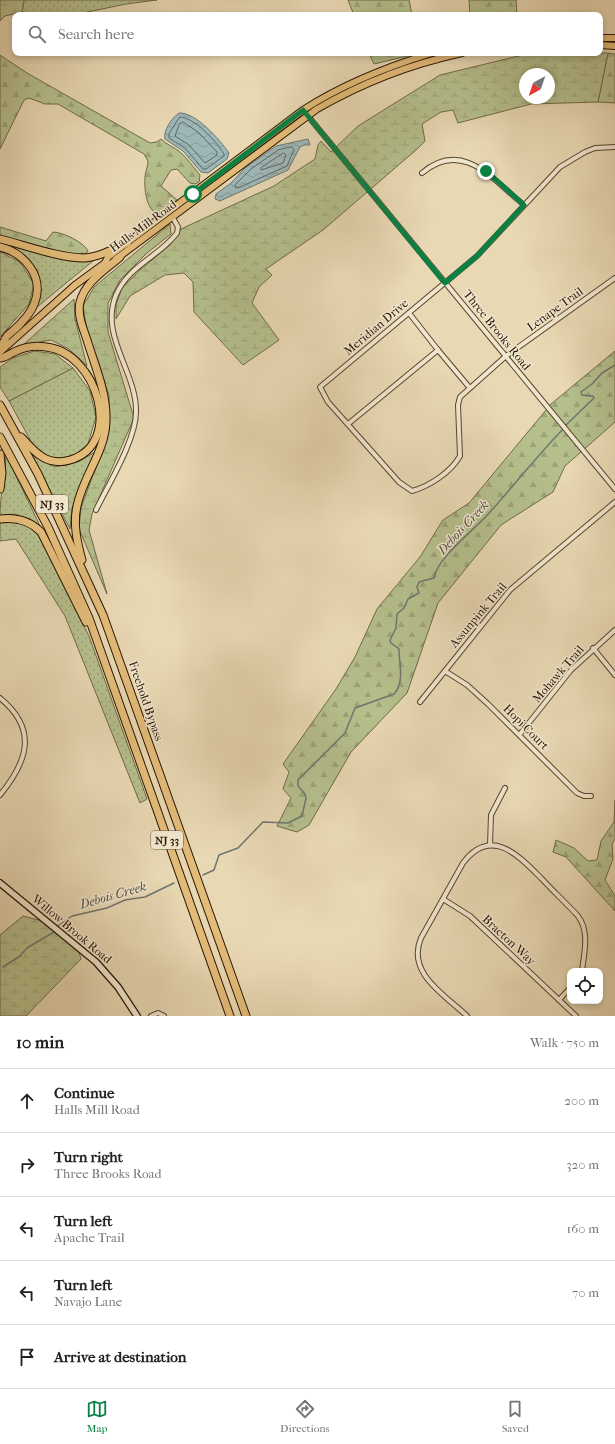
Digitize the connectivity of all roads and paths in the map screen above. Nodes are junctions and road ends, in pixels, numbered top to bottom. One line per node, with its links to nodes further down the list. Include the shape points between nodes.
1 (603, 38): 2 (main road)
2 (615, 38)
3 (603, 45): 4 (main road)
4 (615, 46)
5 (423, 56): 7 (main road, Halls Mill Road, via 366,76 332,92)
6 (450, 56): 8 (main road, Halls Mill Road, via 378,79 335,99)
7 (303, 110): 8 (street, Three Brooks Road); 9 (main road, Halls Mill Road)
8 (308, 116): 11 (main road, Halls Mill Road); 21 (street, Three Brooks Road)
9 (278, 128): 11 (main road, via 278,132 264,143); 16 (main road, Halls Mill Road)
10 (615, 147): 13 (street, Meridian Drive, via 590,150 566,162)
11 (260, 151): 14 (main road, Halls Mill Road)
12 (422, 173): 13 (street, via 437,163 456,160 470,162 486,171)
13 (524, 205): 21 (street, Meridian Drive, via 477,256)
14 (174, 218): 18 (main road, Halls Mill Road); 36 (street, via 178,227 177,232 129,275 113,304 113,331 133,393 136,417 128,443)
15 (0, 239): 16 (highway, via 85,258)
16 (127, 243): 19 (main road, Halls Mill Road, via 108,257)
17 (0, 247): 24 (highway, via 17,254 28,264 38,287 37,299 21,323 7,336)
18 (120, 257): 19 (main road, Halls Mill Road); 38 (highway, via 87,287 79,305 80,320 106,408 104,434 79,496 75,514 75,527)
19 (105, 263): 24 (main road, Halls Mill Road, via 75,285)
20 (615, 278): 25 (street, Lenape Trail)
21 (445, 283): 22 (street, Meridian Drive); 25 (street, Three Brooks Road)
22 (409, 312): 23 (street); 26 (street, Meridian Drive)
23 (438, 350): 27 (street); 29 (street)
24 (1, 355): 30 (highway, via 38,346 65,352 78,361 88,374 99,406 99,424 94,440 84,453 72,460 56,461 44,458)
25 (506, 356): 27 (street, Lenape Trail); 34 (street, Three Brooks Road)
26 (320, 387): 29 (street, Lenape Trail, via 328,402)
27 (469, 387): 29 (street, Lenape Trail, via 460,397 458,405 460,456 456,463 427,487 412,491 399,482)
28 (0, 405): 30 (highway, Freehold Bypass / NJ 33)
29 (348, 424)
30 (15, 429): 38 (highway, Freehold Bypass / NJ 33)
31 (0, 437): 41 (highway, NJ 33, via 45,521 89,618)
32 (0, 454): 33 (highway)
33 (0, 489)
34 (615, 489)
35 (615, 502): 42 (street, Assunpink Trail, via 510,590)
36 (96, 510)
37 (0, 520): 41 (highway, via 21,520 32,524 40,532)
38 (87, 579): 60 (highway, Freehold Bypass / NJ 33, via 113,640)
39 (615, 630): 40 (street, Mohawk Trail)
40 (593, 648): 43 (street); 46 (street, Mohawk Trail, via 571,670)
41 (106, 664): 59 (highway, NJ 33)
42 (445, 670): 45 (street, Assunpink Trail); 46 (street, Hopi Court, via 478,694)
43 (615, 675)
44 (0, 698): 48 (street, via 10,706 19,719 25,743 20,767)
45 (420, 702)
46 (520, 734): 49 (street, Hopi Court, via 577,793)
47 (505, 788): 50 (street, via 491,815)
48 (0, 795)
49 (591, 796)
50 (490, 846): 52 (street, via 475,851 466,858); 53 (street, via 506,848 519,856 581,920 586,936)
51 (0, 883): 56 (street, Willow Brook Road, via 96,962 118,987)
52 (443, 899): 55 (street, Braeton Way, via 470,916); 61 (street, via 419,943 418,964 428,980)
53 (582, 968)
54 (567, 991): 55 (street)
55 (559, 1000): 62 (street, Braeton Way)
56 (137, 1016)
57 (150, 1016): 58 (street, via 158,1013)
58 (164, 1016)
59 (230, 1016)
60 (246, 1016)
61 (467, 1016)
62 (576, 1016)

